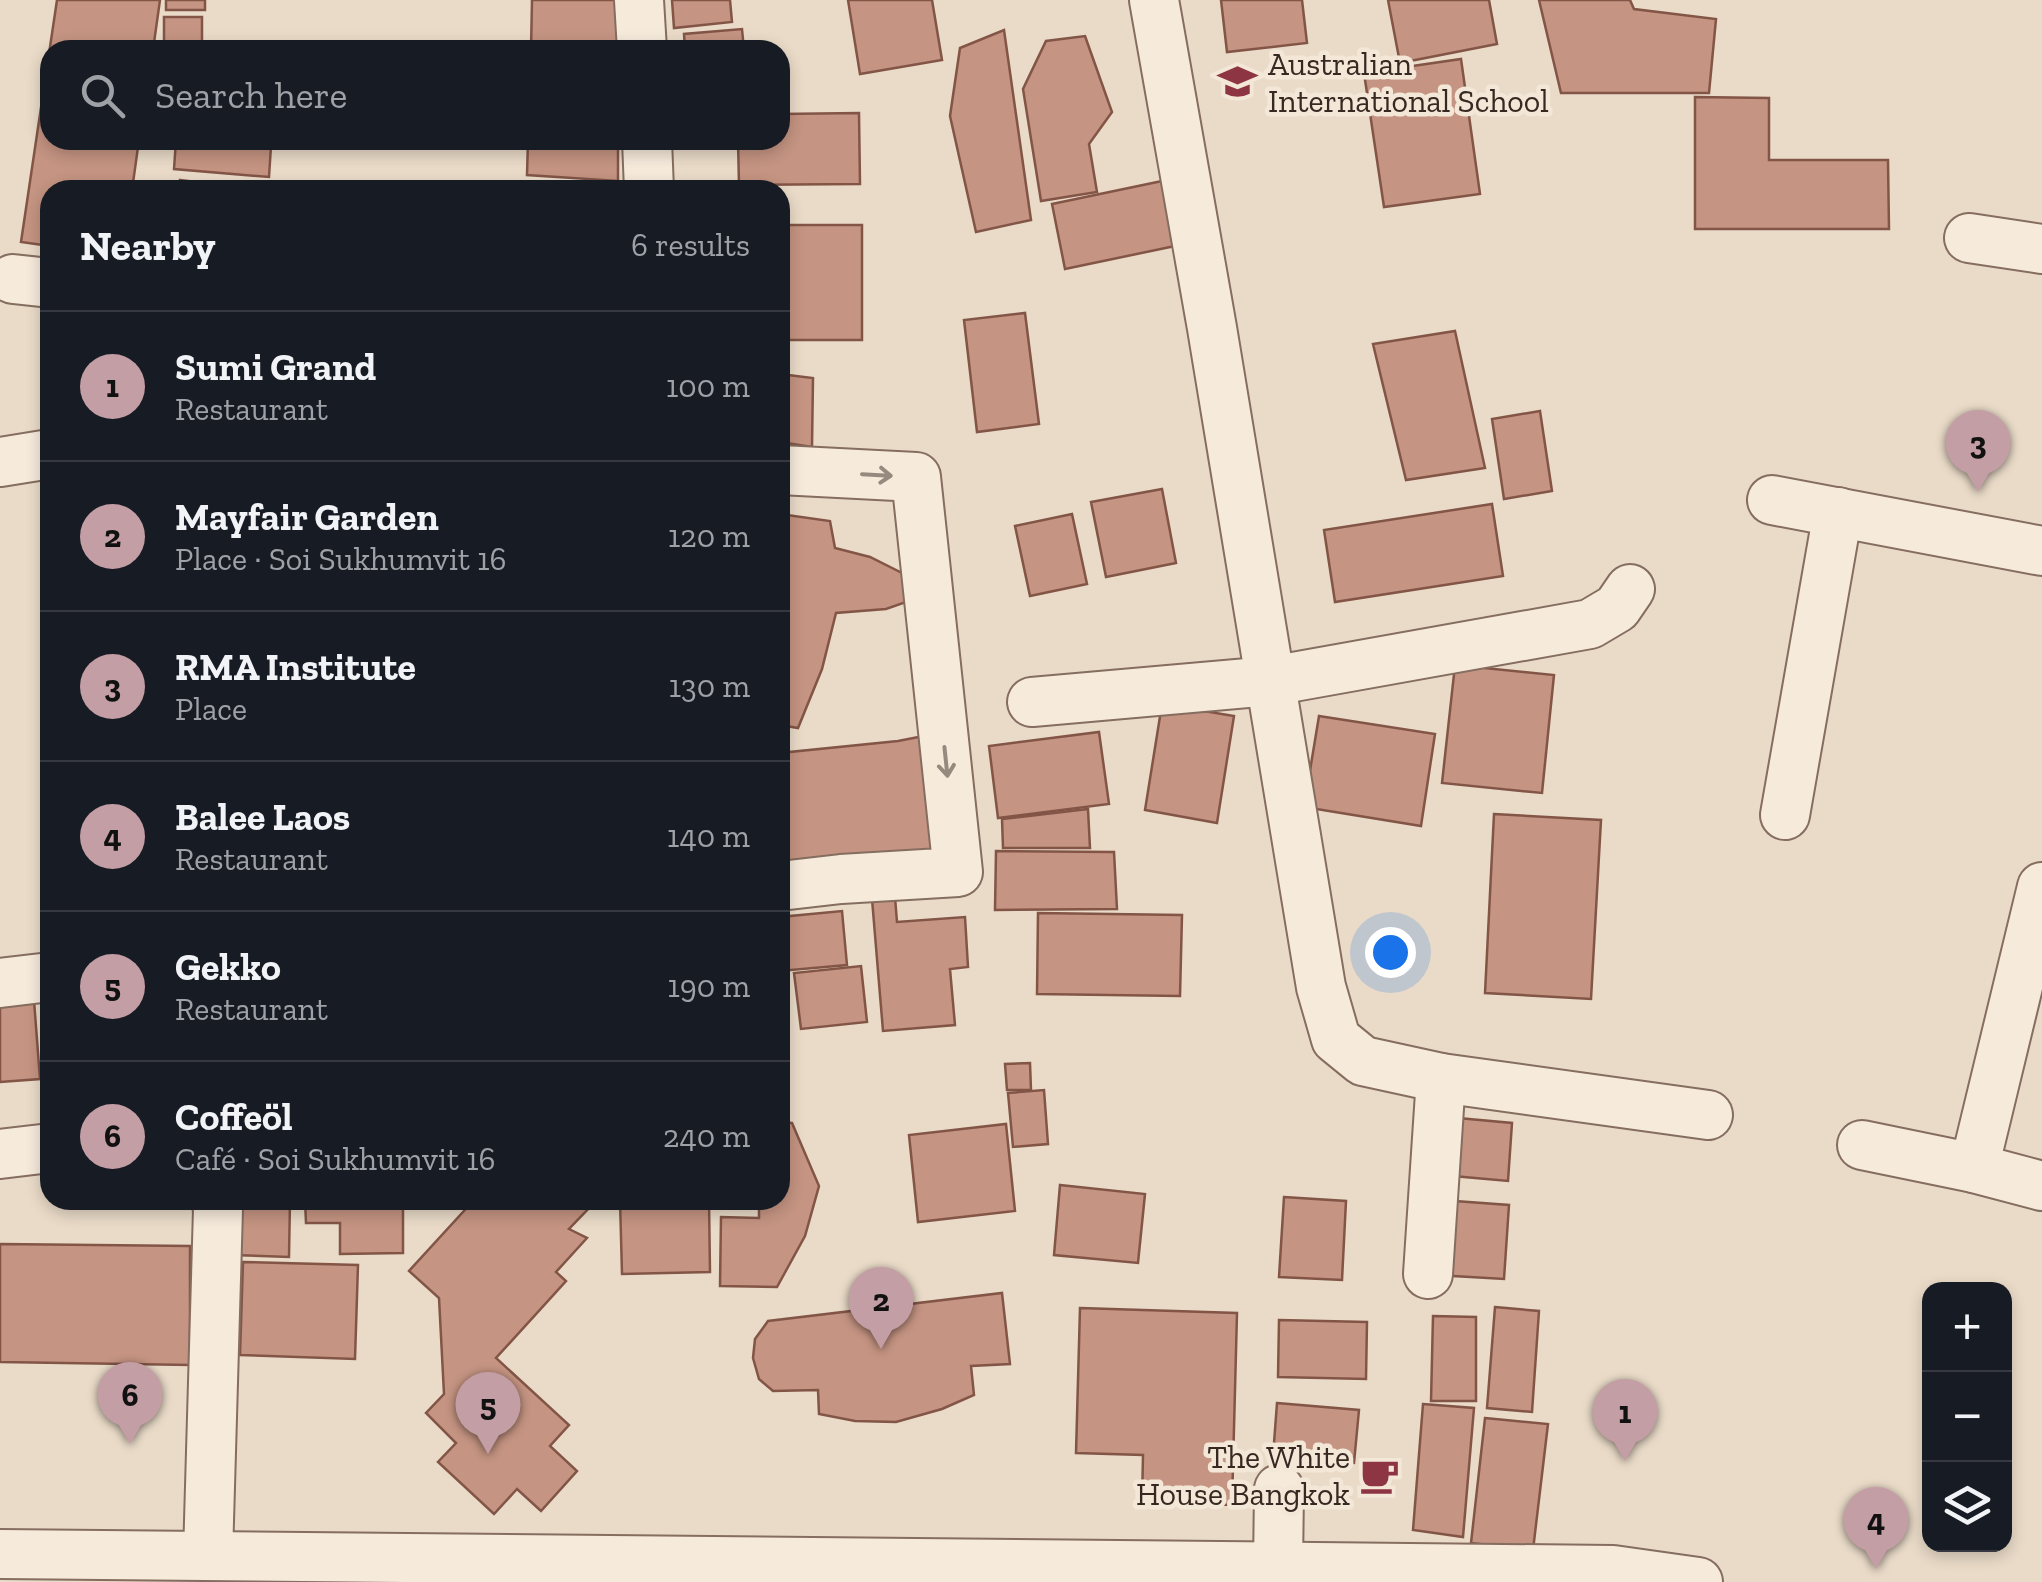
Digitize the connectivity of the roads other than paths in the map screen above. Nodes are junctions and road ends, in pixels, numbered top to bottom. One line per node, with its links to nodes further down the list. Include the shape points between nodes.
1 (639, 0): 3 (street)
2 (1154, 0): 15 (street)
3 (641, 40)
4 (648, 150): 5 (street)
5 (649, 180)
6 (1969, 238): 7 (street)
7 (2042, 249)
8 (40, 456): 9 (street)
9 (0, 462)
10 (790, 471): 18 (street, one-way to 18, via 916,477 958,872)
11 (1772, 500): 12 (street)
12 (1838, 512): 13 (street); 17 (street)
13 (2042, 552)
14 (1630, 589): 15 (street, via 1617,608 1590,624)
15 (1270, 681): 16 (street); 22 (street, via 1321,988 1336,1039 1363,1062)
16 (1032, 702)
17 (1785, 815)
18 (790, 885)
19 (2042, 888): 27 (street)
20 (40, 978): 21 (street)
21 (0, 984)
22 (1440, 1078): 23 (street); 32 (street)
23 (1708, 1115)
24 (1862, 1145): 27 (street)
25 (40, 1149): 26 (street)
26 (0, 1154)
27 (1974, 1168): 30 (street)
28 (40, 1183): 29 (street)
29 (0, 1185)
30 (2042, 1186)
31 (218, 1210): 35 (street)
32 (1428, 1274)
33 (1278, 1488): 37 (street)
34 (0, 1554): 35 (street)
35 (230, 1565): 36 (street)
36 (492, 1570): 38 (street)
37 (1263, 1572): 38 (street); 39 (street, via 1613,1570)
38 (1001, 1573)
39 (1698, 1582)

